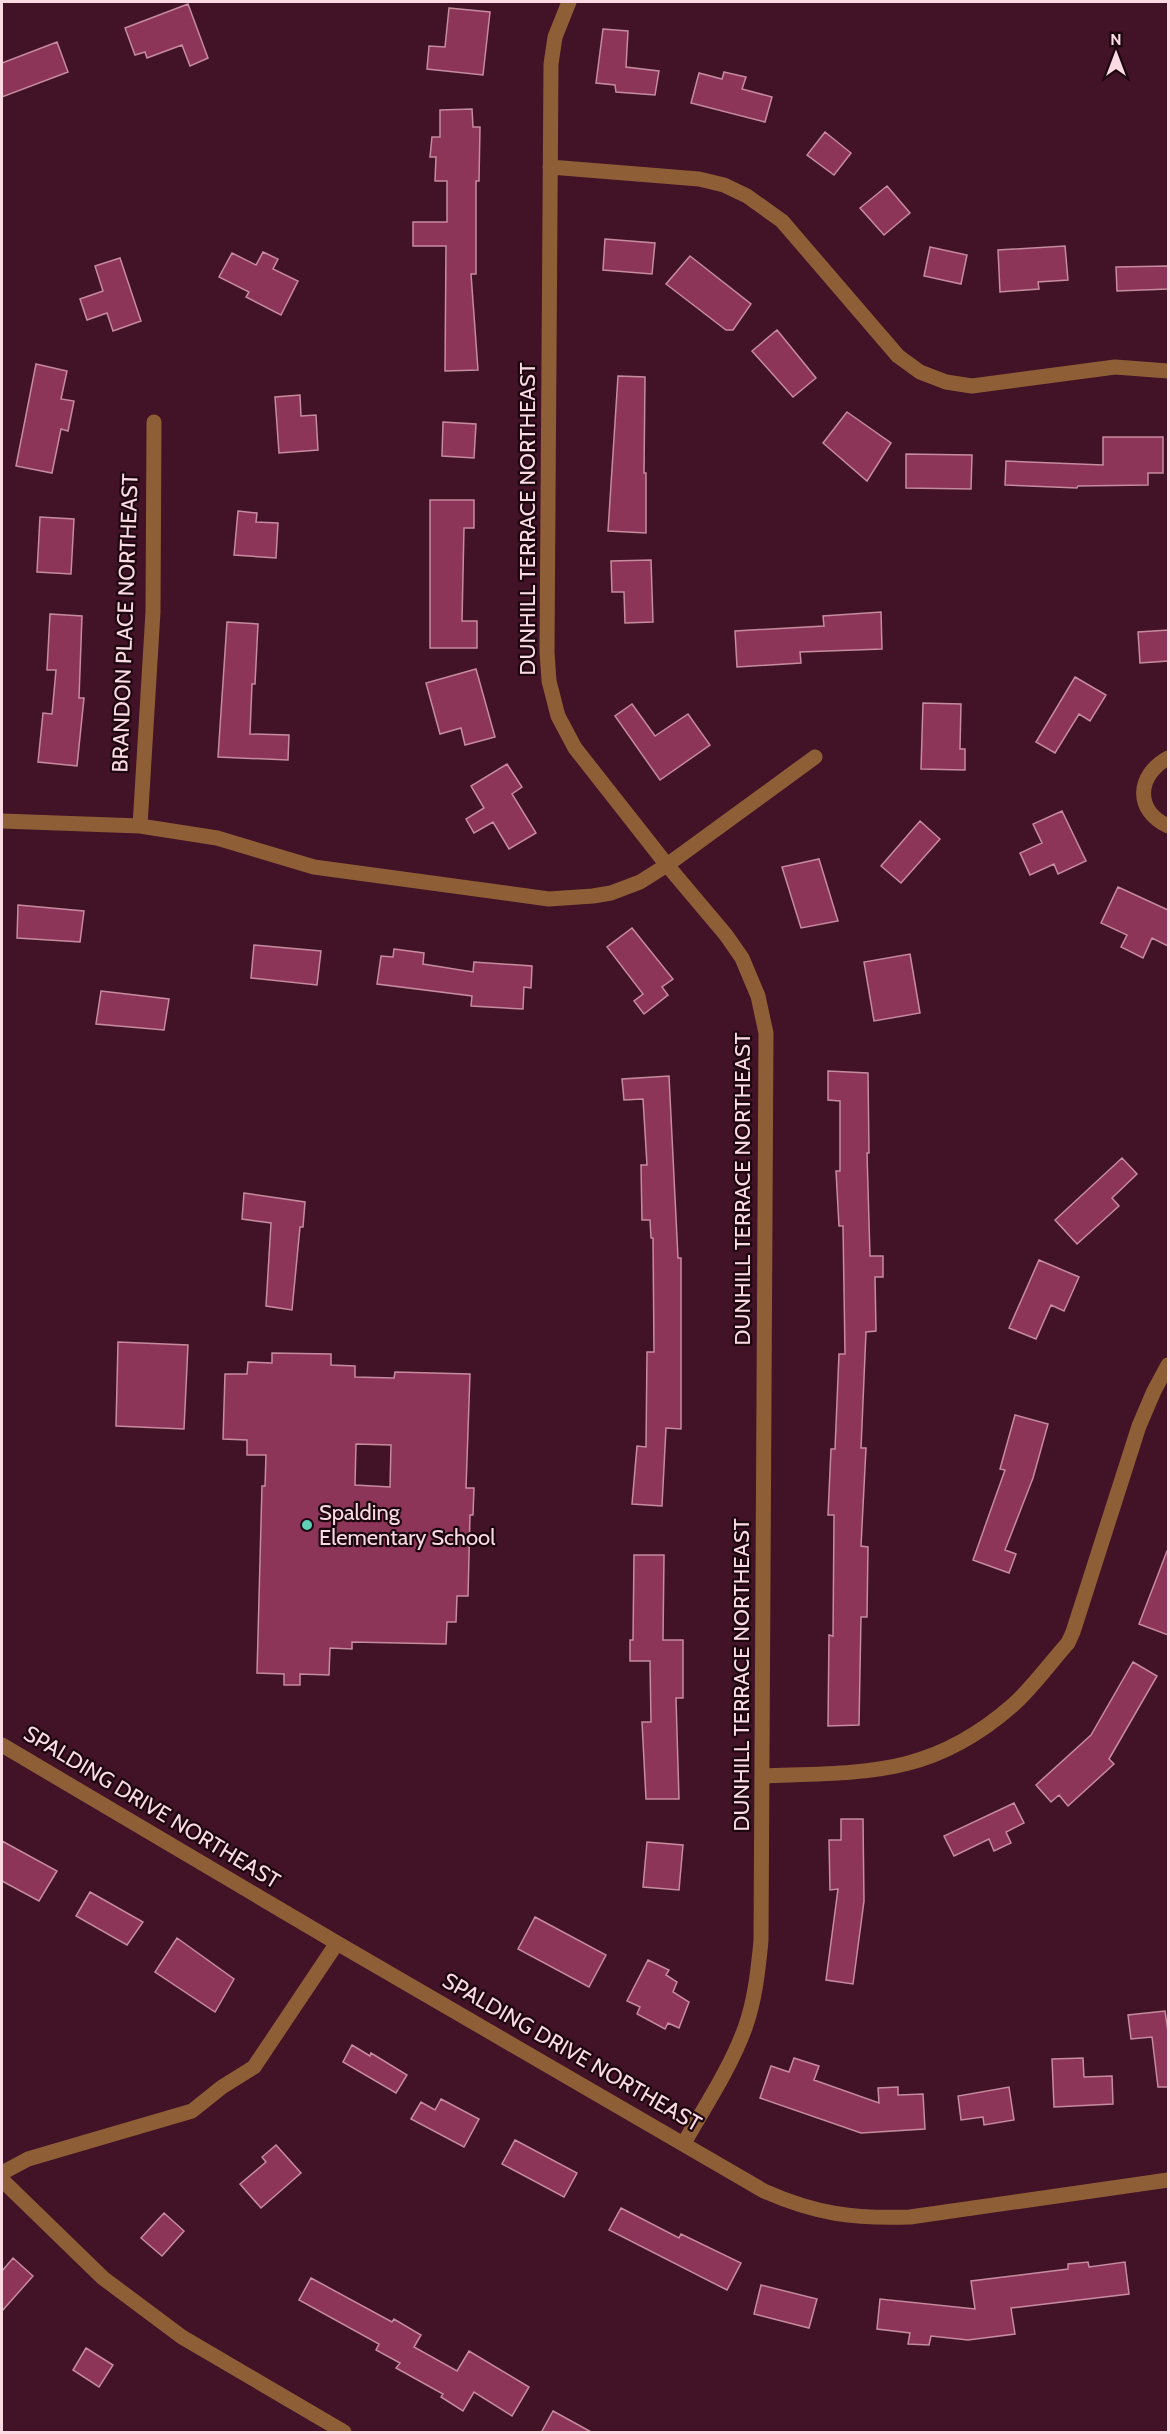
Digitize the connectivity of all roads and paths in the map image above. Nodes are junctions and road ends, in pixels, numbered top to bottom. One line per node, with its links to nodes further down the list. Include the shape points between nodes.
1 (569, 2): 2 (street, DUNHILL TERRACE NORTHEAST, via 555,37 551,64)
2 (550, 167): 3 (street, via 699,179 747,196 782,221 898,356 920,372 946,382 972,386 1115,368); 10 (street, DUNHILL TERRACE NORTHEAST, via 549,681 558,716 574,748)
3 (1168, 371)
4 (154, 422): 8 (street, BRANDON PLACE NORTHEAST, via 153,612)
5 (815, 756): 10 (street)
6 (1168, 758): 9 (street, via 1158,763 1144,783 1151,814)
7 (2, 821): 8 (street)
8 (140, 826): 10 (street, via 217,838 314,867 549,899 611,893)
9 (1168, 826)
10 (667, 866): 13 (street, DUNHILL TERRACE NORTHEAST, via 742,958 758,996 766,1033)
11 (1168, 1365): 13 (street, via 1139,1426 1073,1632 1014,1704 968,1739 910,1764 865,1772)
12 (2, 1745): 14 (street, SPALDING DRIVE NORTHEAST)
13 (764, 1776): 15 (street, DUNHILL TERRACE NORTHEAST, via 761,1941 755,1993 732,2059)
14 (337, 1943): 15 (street, SPALDING DRIVE NORTHEAST); 16 (street, via 254,2067 192,2111 28,2159)
15 (684, 2143): 18 (street, SPALDING DRIVE NORTHEAST, via 787,2201 827,2213 869,2219 910,2217)
16 (2, 2173)
17 (2, 2180): 19 (street, via 103,2278 182,2337)
18 (1168, 2180)
19 (344, 2433)

